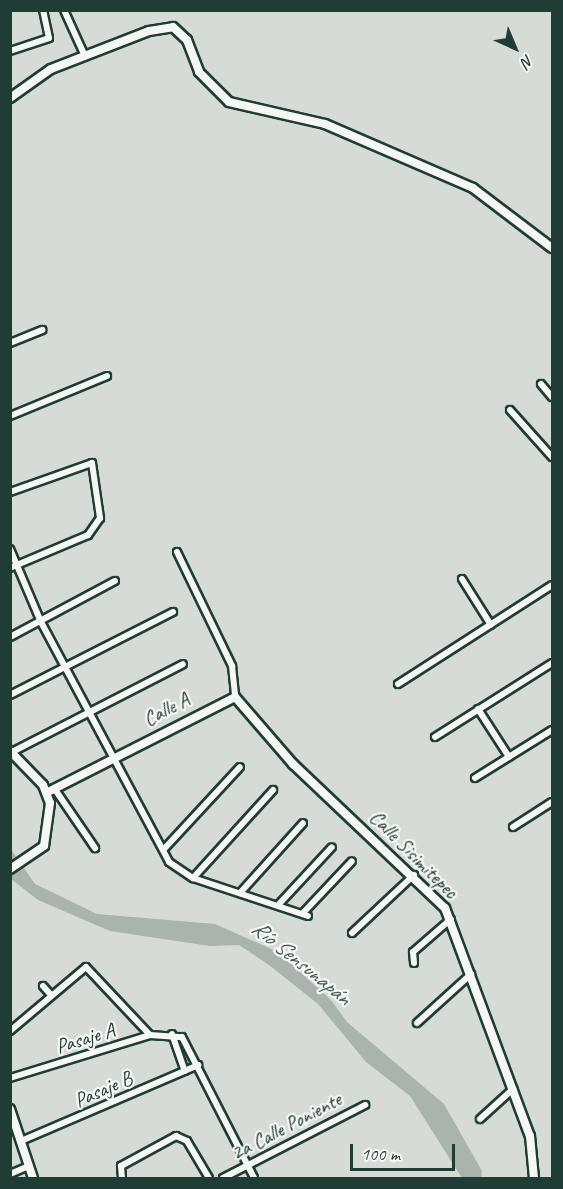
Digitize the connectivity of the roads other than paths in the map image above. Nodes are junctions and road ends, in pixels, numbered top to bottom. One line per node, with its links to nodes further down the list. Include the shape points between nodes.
1 (43, 10): 3 (street, via 49,39)
2 (64, 10): 4 (street)
3 (10, 51)
4 (85, 56): 5 (street, via 43,73); 6 (street, via 155,29 177,29 199,72 229,102 284,111 364,138 483,192)
5 (10, 98)
6 (552, 248)
7 (43, 330): 8 (street)
8 (10, 343)
9 (107, 376): 13 (street)
10 (541, 384): 11 (street)
11 (552, 398)
12 (510, 410): 15 (street)
13 (10, 416)
14 (552, 442): 15 (street)
15 (545, 449): 16 (street)
16 (552, 457)
17 (10, 492): 20 (street, via 86,462 97,472 98,525)
18 (10, 549): 20 (street)
19 (177, 552): 33 (street, via 232,666)
20 (13, 566): 25 (street)
21 (462, 579): 26 (street)
22 (115, 581): 25 (street)
23 (552, 585): 26 (street)
24 (173, 612): 30 (street)
25 (41, 622): 27 (street); 30 (street)
26 (491, 625): 31 (street)
27 (10, 638)
28 (552, 663): 34 (street)
29 (183, 664): 35 (street)
30 (66, 668): 32 (street); 35 (street)
31 (398, 684)
32 (10, 695)
33 (235, 697): 39 (street, Calle A); 53 (street, Calle Sisimitepec, via 293,765)
34 (478, 709): 37 (street); 40 (street)
35 (90, 714): 38 (street); 39 (street)
36 (552, 730): 40 (street)
37 (435, 737)
38 (11, 752): 43 (street)
39 (113, 757): 43 (street, Calle A); 50 (street)
40 (509, 757): 42 (street)
41 (240, 767): 50 (street)
42 (475, 778)
43 (51, 790): 49 (street); 52 (street, via 46,839 26,861)
44 (273, 790): 54 (street)
45 (552, 802): 47 (street)
46 (303, 823): 55 (street)
47 (513, 827)
48 (332, 847): 56 (street)
49 (95, 848)
50 (165, 848): 54 (street, via 170,862)
51 (352, 861): 56 (street, via 306,914)
52 (10, 869)
53 (415, 874): 57 (street, Calle Sisimitepec); 58 (street)
54 (193, 878): 55 (street)
55 (240, 893): 56 (street)
56 (280, 903)
57 (451, 918): 59 (street, via 413,952); 60 (street, Calle Sisimitepec)
58 (352, 933)
59 (414, 963)
60 (471, 974): 63 (street); 70 (street, Calle Sisimitepec)
61 (43, 986): 62 (street)
62 (51, 995): 64 (street); 66 (street, via 86,967)
63 (417, 1023)
64 (10, 1031)
65 (171, 1033): 66 (street, Pasaje A); 67 (street, via 187,1044); 68 (street)
66 (150, 1035): 69 (street, Pasaje A)
67 (198, 1065): 68 (street, Pasaje B); 75 (street)
68 (186, 1071): 74 (street, Pasaje B)
69 (10, 1078)
70 (513, 1089): 73 (street); 83 (street, Calle Sisimitepec, via 530,1136)
71 (365, 1105): 75 (street, 2a Calle Poniente)
72 (10, 1109): 74 (street)
73 (480, 1119)
74 (21, 1141): 76 (street)
75 (249, 1164): 81 (street, 2a Calle Poniente); 82 (street)
76 (29, 1166): 77 (street); 78 (street)
77 (10, 1174)
78 (33, 1179)
79 (122, 1179): 80 (street, via 121,1166 176,1136 187,1141)
80 (209, 1179)
81 (223, 1179)
82 (254, 1179)
83 (534, 1179)

